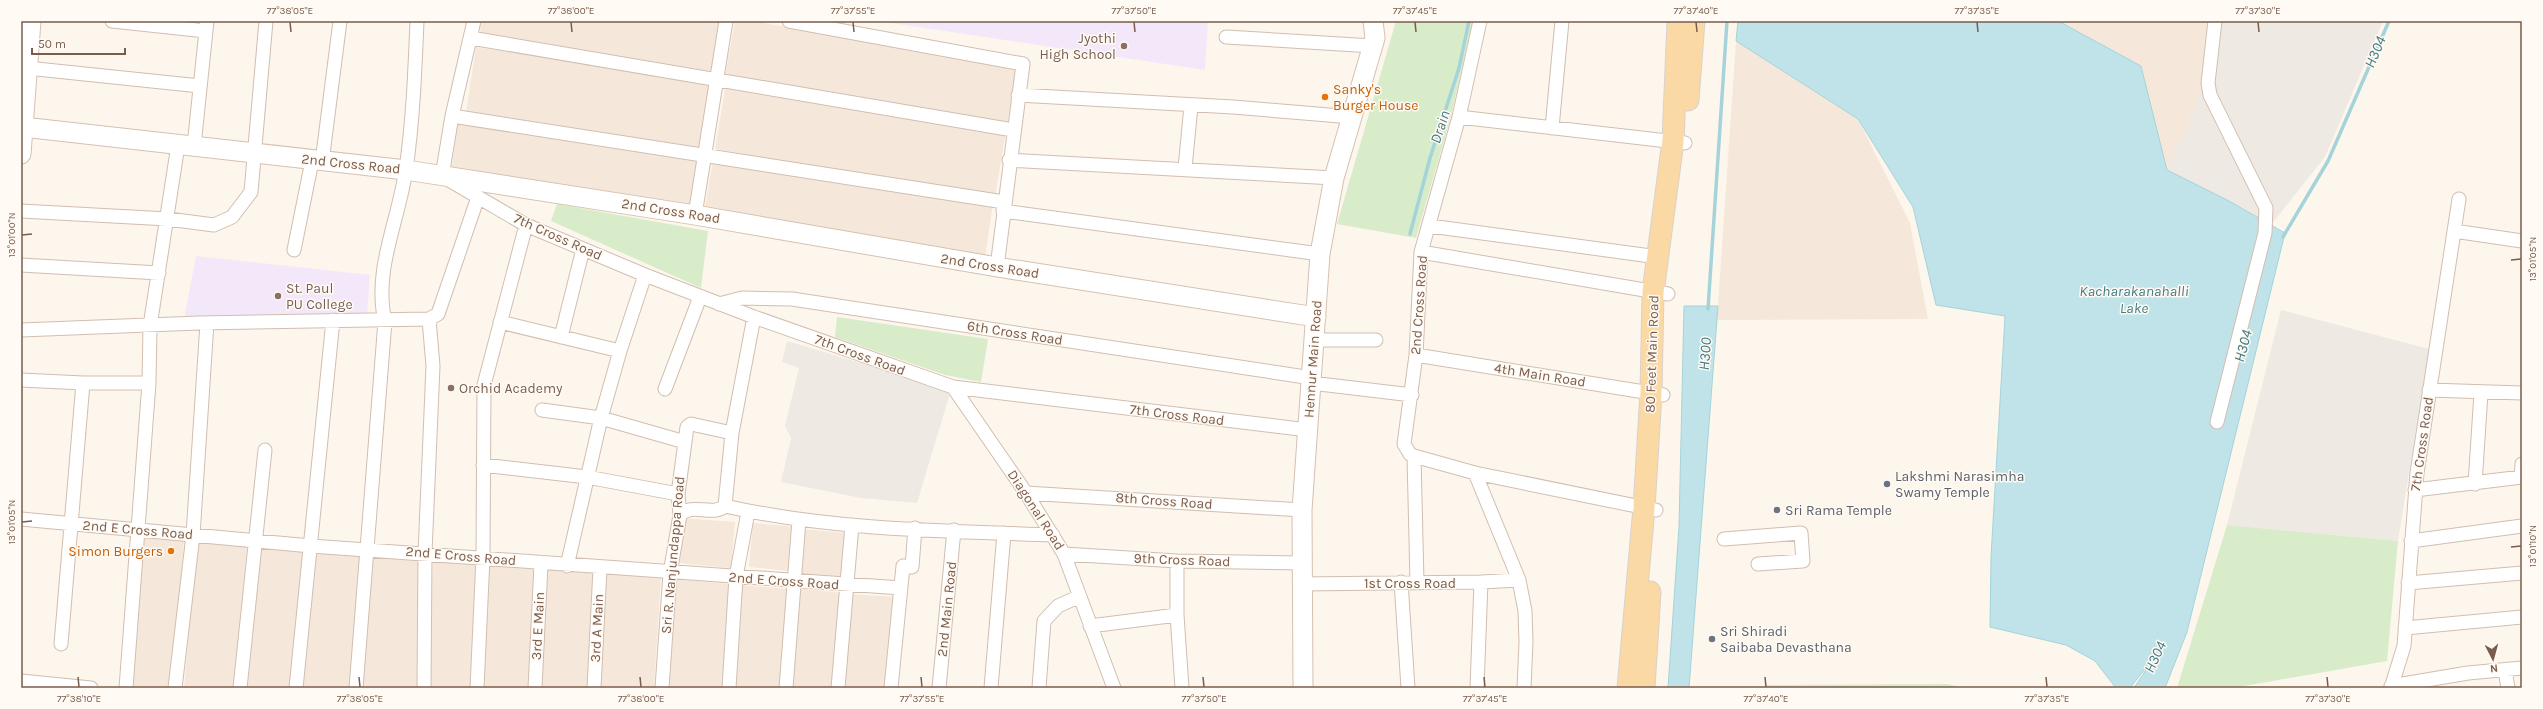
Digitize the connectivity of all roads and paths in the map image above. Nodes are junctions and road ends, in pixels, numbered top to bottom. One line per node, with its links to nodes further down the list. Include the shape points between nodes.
1 (31, 21): 19 (street)
2 (112, 21): 15 (street)
3 (266, 21): 35 (street)
4 (340, 21): 38 (street)
5 (417, 21): 40 (street)
6 (474, 21): 18 (street)
7 (726, 21): 21 (street)
8 (789, 21): 23 (street, via 1023,64)
9 (1389, 21): 16 (street, Hennur Main Road)
10 (1480, 21): 28 (street, 2nd Cross Road)
11 (1562, 21): 30 (street)
12 (1678, 21): 32 (main road, 80 Feet Main Road)
13 (1694, 21): 32 (main road, 80 Feet Main Road)
14 (2215, 21): 92 (street, via 2208,83 2210,95 2266,208 2267,217 2265,234)
15 (207, 26): 22 (street)
16 (1374, 35): 17 (street); 27 (street, Hennur Main Road)
17 (1226, 37)
18 (471, 38): 21 (street); 26 (street)
19 (25, 39): 20 (street)
20 (28, 68): 22 (street); 24 (street)
21 (717, 79): 31 (street); 36 (street)
22 (200, 86): 33 (street)
23 (1018, 96): 25 (street); 31 (street)
24 (23, 105): 29 (street)
25 (1191, 106): 27 (street); 39 (street)
26 (452, 116): 36 (street); 41 (street)
27 (1352, 117): 42 (street, Hennur Main Road)
28 (1459, 117): 30 (street); 50 (street, 2nd Cross Road)
29 (23, 127): 33 (street, 2nd Cross Road); 34 (street)
30 (1552, 128): 32 (street)
31 (1013, 130): 37 (street)
32 (1679, 142): 57 (main road, 80 Feet Main Road); 62 (main road, 80 Feet Main Road)
33 (186, 146): 35 (street, 2nd Cross Road); 48 (street)
34 (21, 154)
35 (255, 154): 38 (street, 2nd Cross Road); 48 (street, via 251,192 232,217 214,225)
36 (705, 154): 45 (street); 47 (street)
37 (1009, 160): 39 (street); 45 (street)
38 (317, 162): 40 (street, 2nd Cross Road); 54 (street)
39 (1185, 168): 42 (street)
40 (406, 170): 41 (street, 2nd Cross Road); 69 (street, via 381,293)
41 (442, 176): 43 (street, 7th Cross Road); 47 (street, 2nd Cross Road)
42 (1334, 178): 56 (street, Hennur Main Road)
43 (478, 197): 49 (street, 7th Cross Road); 67 (street, via 438,314)
44 (2459, 199): 51 (street, 7th Cross Road)
45 (1004, 207): 56 (street); 59 (street)
46 (21, 211): 48 (street)
47 (695, 215): 59 (street, 2nd Cross Road)
48 (168, 219): 60 (street)
49 (526, 224): 53 (street, 7th Cross Road); 70 (street)
50 (1430, 226): 55 (street, 2nd Cross Road); 57 (street)
51 (2454, 231): 52 (street); 85 (street, 7th Cross Road)
52 (2522, 241)
53 (583, 249): 61 (street, 7th Cross Road); 74 (street)
54 (294, 250)
55 (1421, 252): 62 (street); 78 (street, 2nd Cross Road)
56 (1320, 254): 66 (street, Hennur Main Road)
57 (1658, 257): 62 (main road, 80 Feet Main Road)
58 (21, 265): 60 (street)
59 (997, 268): 66 (street, 2nd Cross Road)
60 (159, 273): 72 (street)
61 (645, 275): 63 (street, 7th Cross Road); 77 (street)
62 (1661, 293): 88 (main road, 80 Feet Main Road)
63 (700, 297): 64 (street, 7th Cross Road); 84 (street)
64 (719, 304): 65 (street, 7th Cross Road); 80 (street, 6th Cross Road, via 742,298 792,299)
65 (754, 317): 83 (street, 7th Cross Road); 94 (street)
66 (1316, 317): 75 (street, Hennur Main Road)
67 (429, 319): 69 (street); 127 (street, via 433,366)
68 (333, 320): 69 (street); 71 (street); 125 (street)
69 (385, 321): 126 (street)
70 (500, 322): 74 (street); 98 (street, via 484,385)
71 (207, 323): 72 (street); 120 (street)
72 (150, 326): 73 (street); 82 (street)
73 (21, 330)
74 (561, 337): 77 (street)
75 (1315, 340): 76 (street); 80 (street, Hennur Main Road)
76 (1376, 340)
77 (620, 351): 91 (street)
78 (1416, 355): 88 (street, 4th Main Road); 89 (street, 2nd Cross Road)
79 (21, 380): 81 (street)
80 (1312, 380): 89 (street, 6th Cross Road); 93 (street, Hennur Main Road)
81 (83, 383): 82 (street); 113 (street)
82 (149, 383): 117 (street)
83 (953, 388): 93 (street, 7th Cross Road); 104 (street, Diagonal Road)
84 (665, 389)
85 (2429, 390): 86 (street); 103 (street, 7th Cross Road)
86 (2481, 393): 87 (street); 102 (street)
87 (2522, 393)
88 (1657, 394): 107 (main road, 80 Feet Main Road)
89 (1412, 395): 97 (street, 2nd Cross Road, via 1404,444)
90 (542, 410): 91 (street)
91 (601, 418): 95 (street); 101 (street)
92 (2217, 422)
93 (1308, 430): 108 (street, Hennur Main Road)
94 (732, 433): 95 (street, Sri R. Nanjundappa Road, via 691,424); 106 (street)
95 (685, 442): 105 (street, Sri R. Nanjundappa Road)
96 (265, 450): 122 (street)
97 (1414, 456): 100 (street); 142 (street)
98 (483, 465): 101 (street); 129 (street)
99 (2522, 472): 102 (street)
100 (1475, 473): 107 (street); 139 (street)
101 (587, 477): 105 (street); 134 (street)
102 (2475, 484): 103 (street)
103 (2415, 490): 124 (street, 7th Cross Road)
104 (1026, 492): 108 (street, 8th Cross Road); 121 (street, Diagonal Road)
105 (678, 494): 110 (street, Sri R. Nanjundappa Road)
106 (725, 506): 109 (street); 110 (street, via 718,510 690,509)
107 (1650, 509): 182 (main road, 80 Feet Main Road); 183 (main road, 80 Feet Main Road)
108 (1302, 510): 131 (street, Hennur Main Road)
109 (748, 512): 112 (street); 138 (street)
110 (680, 515): 136 (street, Sri R. Nanjundappa Road)
111 (21, 519): 113 (street, 2nd E Cross Road)
112 (799, 520): 114 (street); 140 (street)
113 (73, 524): 117 (street, 2nd E Cross Road); 153 (street)
114 (852, 525): 116 (street); 146 (street)
115 (2522, 526): 124 (street)
116 (915, 528): 118 (street); 147 (street, via 912,567 903,566)
117 (137, 530): 120 (street, 2nd E Cross Road); 159 (street)
118 (954, 530): 119 (street); 173 (street, 2nd Main Road)
119 (1004, 533): 121 (street); 174 (street)
120 (193, 535): 122 (street, 2nd E Cross Road); 160 (street)
121 (1053, 535): 128 (street, Diagonal Road)
122 (256, 539): 125 (street, 2nd E Cross Road); 161 (street)
123 (1724, 539): 133 (street, via 1801,534 1803,561)
124 (2411, 541): 144 (street, 7th Cross Road)
125 (312, 546): 126 (street, 2nd E Cross Road); 162 (street)
126 (369, 549): 127 (street, 2nd E Cross Road); 163 (street)
127 (425, 553): 129 (street, 2nd E Cross Road); 164 (street)
128 (1064, 554): 130 (street, 9th Cross Road); 148 (street, Diagonal Road)
129 (483, 557): 132 (street, 2nd E Cross Road); 165 (street)
130 (1178, 561): 131 (street, 9th Cross Road); 149 (street)
131 (1301, 563): 145 (street, Hennur Main Road)
132 (541, 564): 134 (street, 2nd E Cross Road); 166 (street, 3rd E Main)
133 (1758, 564)
134 (567, 566): 135 (street, 2nd E Cross Road)
135 (600, 568): 136 (street, 2nd E Cross Road); 167 (street, 3rd A Main)
136 (670, 572): 138 (street, 2nd E Cross Road); 168 (street, Sri R. Nanjundappa Road)
137 (2522, 573): 144 (street)
138 (736, 577): 140 (street, 2nd E Cross Road); 169 (street)
139 (1519, 580): 143 (street, 1st Cross Road); 181 (street, via 1525,611)
140 (793, 582): 146 (street, 2nd E Cross Road); 170 (street)
141 (1401, 582): 142 (street, 1st Cross Road); 145 (street, 1st Cross Road); 179 (street)
142 (1417, 582): 143 (street, 1st Cross Road)
143 (1481, 582): 180 (street)
144 (2408, 583): 152 (street, 7th Cross Road)
145 (1301, 584): 178 (street, Hennur Main Road)
146 (846, 586): 147 (street, 2nd E Cross Road); 171 (street)
147 (901, 588): 172 (street)
148 (1078, 597): 151 (street, Diagonal Road); 175 (street, via 1058,606 1044,621)
149 (1177, 615): 151 (street); 177 (street)
150 (2522, 617): 152 (street)
151 (1090, 626): 176 (street, Diagonal Road)
152 (2405, 628): 157 (street, 7th Cross Road, via 2401,662)
153 (61, 644)
154 (2522, 668): 155 (street)
155 (2505, 670): 157 (street, via 2468,673); 184 (street)
156 (21, 681): 158 (street)
157 (2392, 687)
158 (91, 688)
159 (126, 688)
160 (175, 688)
161 (240, 688)
162 (296, 688)
163 (356, 688)
164 (424, 688)
165 (477, 688)
166 (535, 688)
167 (594, 688)
168 (662, 688)
169 (729, 688)
170 (786, 688)
171 (838, 688)
172 (891, 688)
173 (939, 688)
174 (991, 688)
175 (1040, 688)
176 (1114, 688)
177 (1182, 688)
178 (1303, 688)
179 (1408, 688)
180 (1477, 688)
181 (1524, 688)
182 (1628, 688)
183 (1644, 688)
184 (2508, 688)

